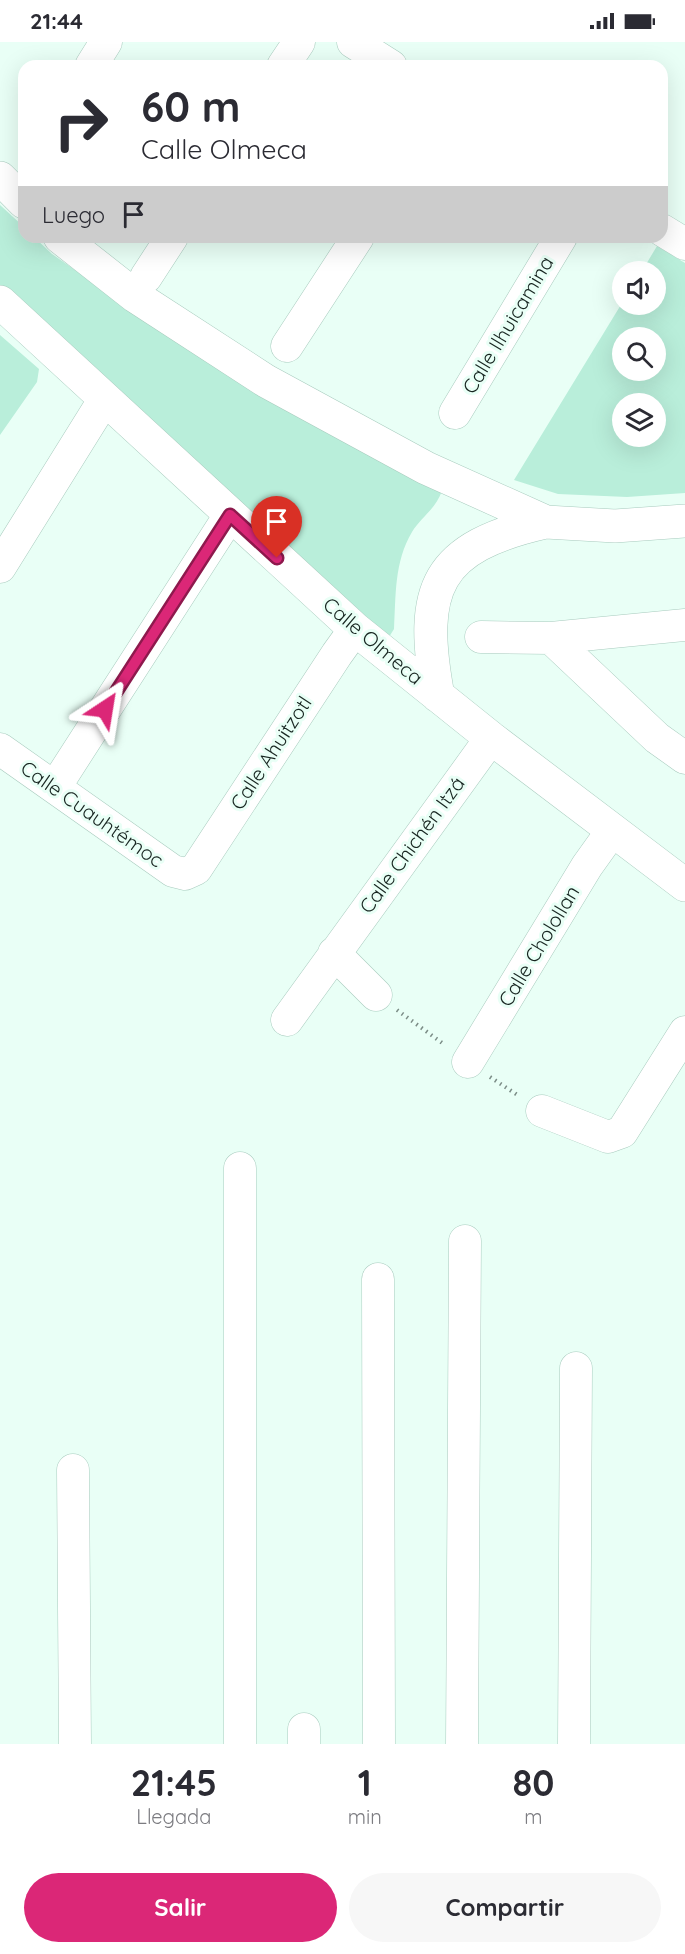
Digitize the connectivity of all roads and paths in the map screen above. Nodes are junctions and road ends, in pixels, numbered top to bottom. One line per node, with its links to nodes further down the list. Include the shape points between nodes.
1 (106, 42): 4 (street)
2 (299, 42): 5 (street)
3 (353, 42): 6 (street)
4 (95, 60)
5 (287, 60)
6 (382, 60)
7 (0, 178): 8 (street)
8 (18, 196)
9 (668, 234): 14 (street)
10 (68, 243): 22 (street, via 135,296 266,381 426,468)
11 (168, 243): 15 (street)
12 (354, 243): 17 (street)
13 (557, 243): 19 (street, Calle Ilhuicamina)
14 (685, 244)
15 (146, 277)
16 (0, 302): 18 (street, Calle Olmeca)
17 (287, 346)
18 (104, 400): 20 (street, Calle Olmeca); 23 (street)
19 (455, 413)
20 (230, 515): 25 (street, Calle Olmeca); 32 (street)
21 (685, 521): 22 (street, via 615,526)
22 (546, 522): 28 (street, via 494,536 466,552 444,576 430,621)
23 (0, 567)
24 (685, 625): 27 (street)
25 (356, 629): 28 (street, Calle Olmeca); 34 (street, Calle Ahuitzotl, via 196,868)
26 (482, 637): 27 (street)
27 (551, 638): 31 (street, via 657,738)
28 (438, 696): 29 (street, Calle Olmeca)
29 (491, 738): 33 (street, Calle Olmeca); 36 (street, Calle Chichén Itzá)
30 (0, 749): 32 (street, Calle Cuauhtémoc)
31 (685, 758)
32 (55, 787): 34 (street, Calle Cuauhtémoc, via 172,871)
33 (612, 831): 35 (street, Calle Olmeca); 40 (street, Calle Cholollan)
34 (185, 874)
35 (685, 885)
36 (334, 953): 37 (street); 38 (street, Calle Chichén Itzá)
37 (376, 995)
38 (287, 1020)
39 (685, 1032): 41 (street, via 622,1132 608,1137)
40 (468, 1062)
41 (542, 1111)
42 (240, 1168): 48 (street)
43 (465, 1241): 50 (street)
44 (378, 1280): 49 (street)
45 (576, 1368): 51 (street)
46 (73, 1470): 47 (street)
47 (75, 1744)
48 (240, 1744)
49 (378, 1744)
50 (462, 1744)
51 (574, 1744)

